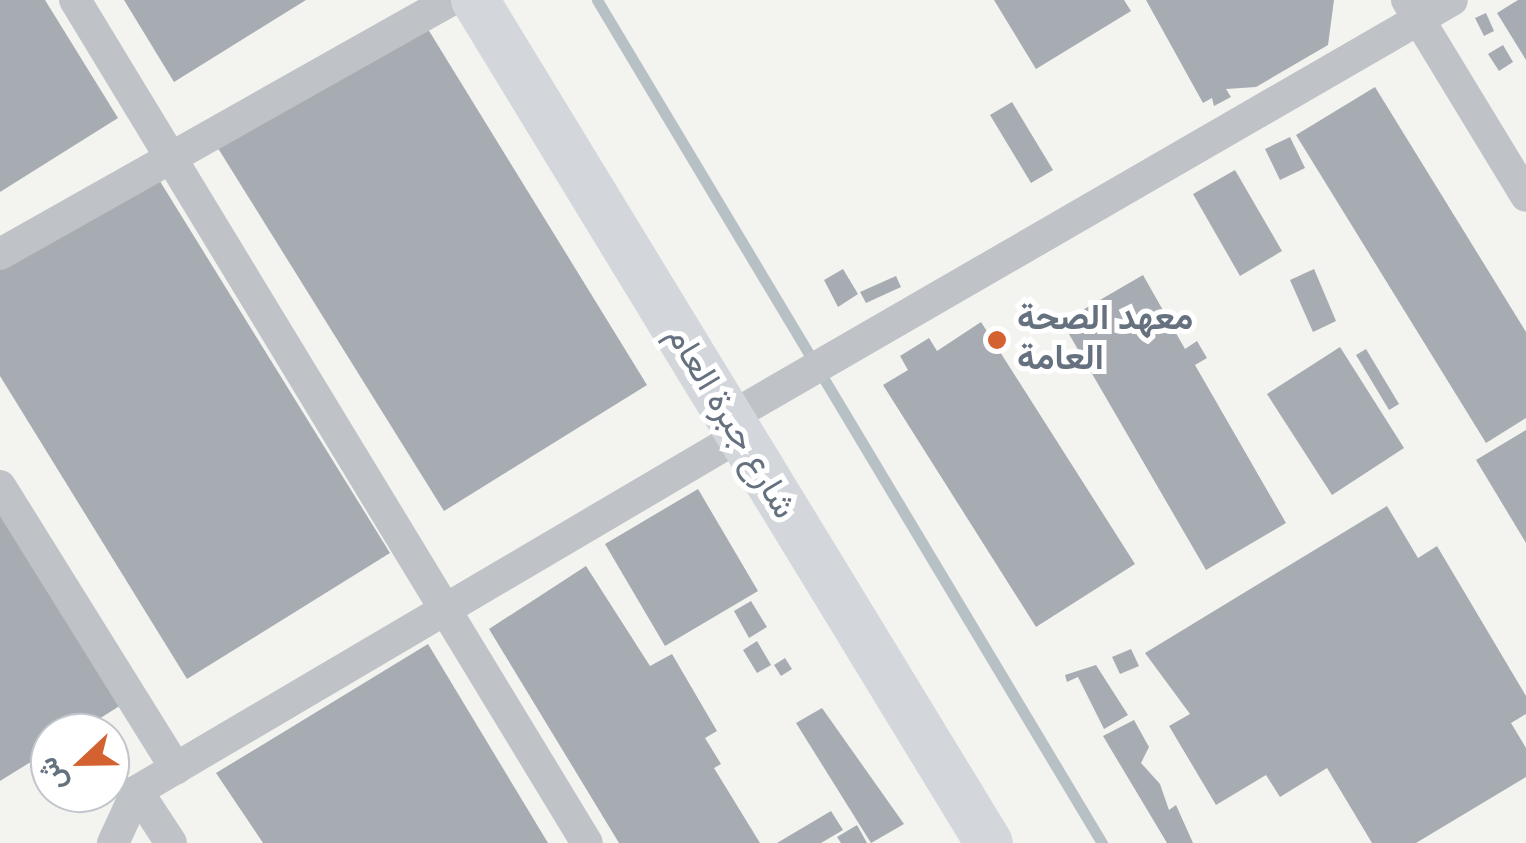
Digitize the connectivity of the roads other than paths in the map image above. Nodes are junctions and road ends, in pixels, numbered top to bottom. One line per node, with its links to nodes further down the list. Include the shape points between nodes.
1 (75, 0): 6 (street)
2 (451, 0): 6 (street)
3 (474, 0): 9 (main road, شارع جبرة العام)
4 (1452, 0): 5 (street)
5 (1413, 10): 7 (street); 9 (street)
6 (172, 157): 8 (street); 11 (street)
7 (1526, 196)
8 (0, 254)
9 (732, 428): 11 (street); 17 (main road, شارع جبرة العام)
10 (0, 486): 12 (street)
11 (446, 612): 12 (street); 16 (street)
12 (176, 769): 13 (street)
13 (137, 791): 14 (street); 15 (street)
14 (113, 843)
15 (171, 843)
16 (586, 843)
17 (989, 843)

